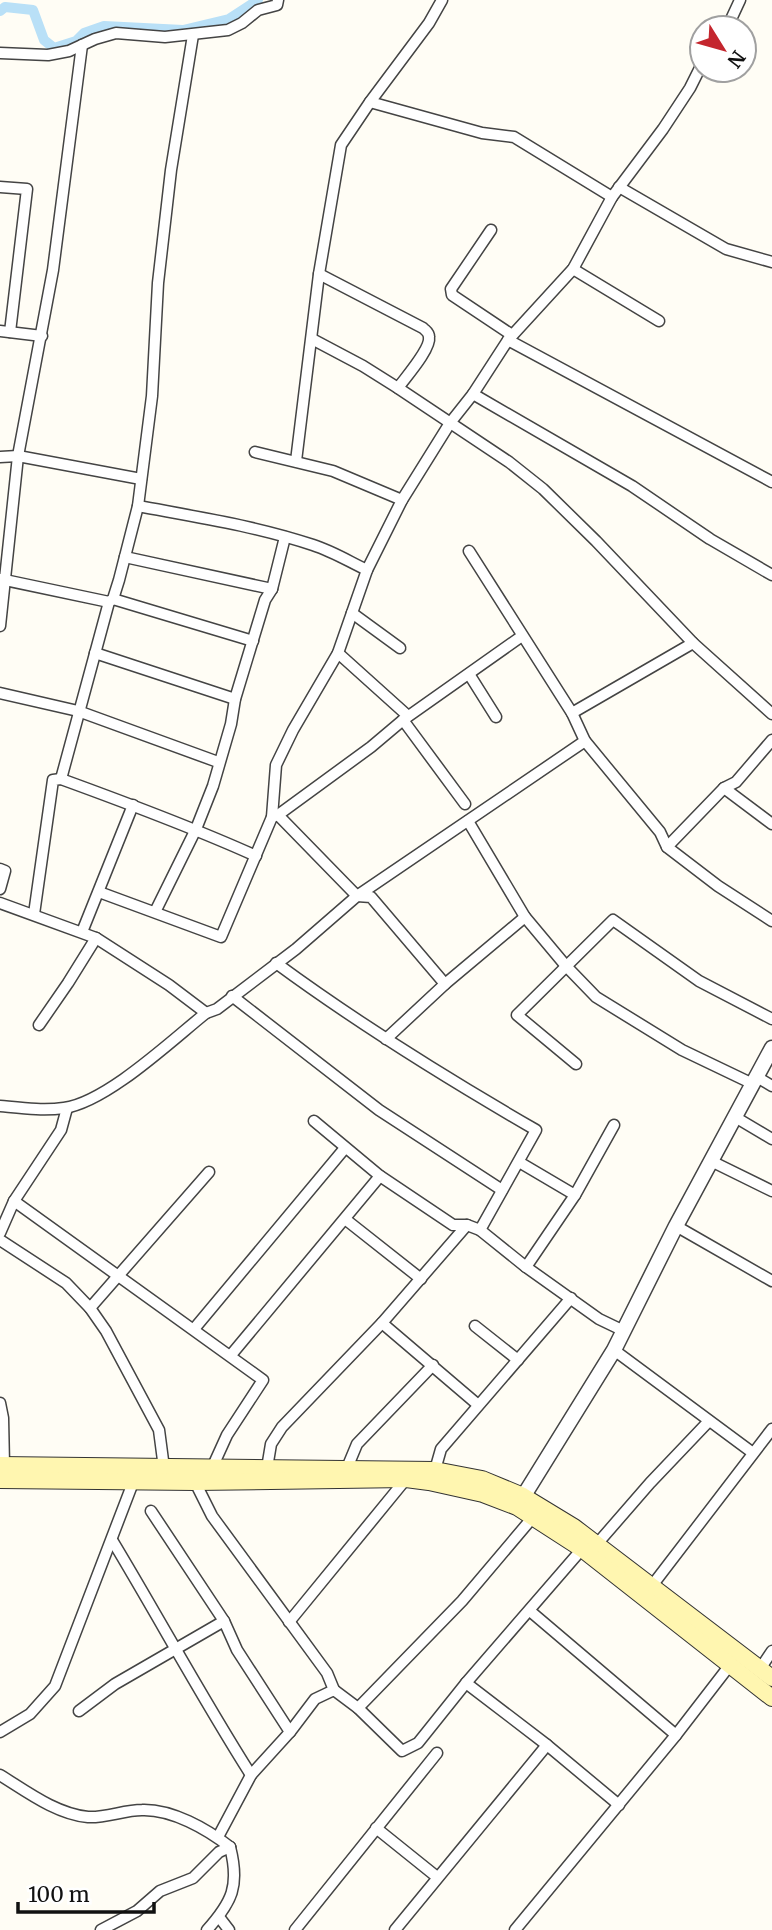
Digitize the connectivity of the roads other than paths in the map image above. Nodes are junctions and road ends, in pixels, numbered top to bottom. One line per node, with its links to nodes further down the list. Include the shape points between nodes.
1 (278, 0): 3 (street, via 277,5 258,10 228,30)
2 (442, 0): 7 (street)
3 (193, 35): 4 (street, via 116,33); 27 (street, via 171,170)
4 (82, 45): 5 (street, via 48,55); 17 (street)
5 (0, 53)
6 (692, 84): 9 (street)
7 (370, 102): 10 (street, via 482,133 514,137); 14 (street, via 341,145)
8 (0, 187): 16 (street, via 27,189)
9 (619, 187): 10 (street); 12 (street, via 726,249)
10 (612, 197): 13 (street)
11 (491, 230): 18 (street, via 452,295)
12 (772, 262)
13 (573, 269): 15 (street); 18 (street)
14 (319, 274): 19 (street); 20 (street, via 428,333 426,348)
15 (659, 321)
16 (5, 331): 17 (street)
17 (42, 336): 24 (street)
18 (510, 337): 21 (street); 28 (street)
19 (312, 339): 20 (street); 26 (street)
20 (398, 388): 22 (street)
21 (473, 394): 22 (street); 35 (street, via 632,486)
22 (450, 423): 29 (street); 43 (street, via 543,489)
23 (255, 452): 26 (street)
24 (18, 456): 25 (street); 27 (street); 36 (street)
25 (0, 457)
26 (296, 461): 29 (street)
27 (141, 479): 30 (street)
28 (772, 482)
29 (402, 500): 34 (street)
30 (138, 506): 31 (street); 33 (street)
31 (285, 537): 34 (street); 37 (street)
32 (469, 551): 41 (street)
33 (125, 557): 37 (street); 38 (street)
34 (367, 570): 39 (street)
35 (772, 575)
36 (3, 580): 38 (street); 40 (street)
37 (272, 589): 42 (street)
38 (111, 601): 42 (street); 45 (street)
39 (352, 613): 44 (street); 46 (street)
40 (0, 626)
41 (522, 636): 47 (street); 51 (street)
42 (253, 641): 49 (street)
43 (693, 643): 51 (street); 52 (street)
44 (400, 648)
45 (95, 653): 49 (street); 50 (street)
46 (338, 653): 54 (street); 62 (street, via 276,765)
47 (468, 674): 53 (street); 54 (street)
48 (0, 693): 50 (street)
49 (235, 699): 57 (street, via 232,724)
50 (78, 711): 57 (street); 58 (street)
51 (572, 713): 56 (street)
52 (772, 714)
53 (496, 717)
54 (405, 718): 60 (street); 62 (street)
55 (772, 740): 59 (street, via 736,782)
56 (585, 741): 63 (street); 66 (street, via 660,832)
57 (218, 762): 65 (street)
58 (61, 779): 61 (street); 74 (street, via 53,780)
59 (724, 788): 64 (street); 66 (street)
60 (465, 804)
61 (133, 806): 65 (street); 70 (street)
62 (275, 816): 67 (street); 71 (street)
63 (468, 821): 71 (street); 75 (street)
64 (772, 824)
65 (196, 829): 67 (street); 73 (street)
66 (667, 847): 76 (street)
67 (256, 856): 73 (street, via 220,937)
68 (0, 869): 69 (street, via 5,871)
69 (0, 889)
70 (99, 892): 73 (street); 77 (street)
71 (358, 896): 79 (street); 81 (street, via 371,897)
72 (0, 903): 74 (street)
73 (155, 912)
74 (34, 914): 77 (street)
75 (526, 917): 80 (street); 81 (street)
76 (772, 920)
77 (82, 932): 78 (street)
78 (96, 938): 83 (street); 85 (street)
79 (276, 962): 82 (street); 86 (street)
80 (566, 967): 84 (street, via 613,920 699,981); 88 (street, via 517,1015); 89 (street, via 596,997 631,1020 682,1050)
81 (445, 984): 86 (street)
82 (232, 996): 83 (street); 102 (street, via 379,1110)
83 (206, 1013): 92 (street, via 129,1075)
84 (772, 1019)
85 (39, 1025)
86 (386, 1039): 99 (street, via 536,1130)
87 (772, 1048): 89 (street)
88 (576, 1064)
89 (755, 1080): 90 (street); 93 (street)
90 (772, 1086)
91 (0, 1106): 92 (street)
92 (67, 1108): 105 (street, via 61,1130)
93 (735, 1117): 96 (street); 98 (street)
94 (314, 1121): 97 (street)
95 (614, 1125): 104 (street)
96 (772, 1139)
97 (345, 1148): 101 (street); 120 (street)
98 (711, 1161): 103 (street); 108 (street)
99 (519, 1162): 102 (street); 104 (street)
100 (209, 1172): 113 (street)
101 (380, 1176): 106 (street); 107 (street, via 453,1225)
102 (502, 1190): 109 (street)
103 (772, 1191)
104 (575, 1195): 112 (street)
105 (14, 1201): 110 (street); 113 (street)
106 (345, 1219): 114 (street); 123 (street)
107 (467, 1225): 109 (street); 114 (street)
108 (676, 1226): 115 (street); 121 (street)
109 (480, 1230): 112 (street)
110 (0, 1233)
111 (0, 1240): 117 (street, via 66,1283)
112 (526, 1267): 116 (street)
113 (118, 1278): 117 (street); 120 (street)
114 (421, 1279): 118 (street)
115 (772, 1281)
116 (571, 1298): 121 (street); 124 (street)
117 (90, 1308): 131 (street, via 159,1430)
118 (382, 1323): 125 (street); 133 (street, via 282,1427 271,1444)
119 (475, 1326): 124 (street)
120 (194, 1329): 123 (street)
121 (624, 1331): 122 (street)
122 (614, 1350): 128 (street); 140 (street)
123 (231, 1355): 132 (street, via 263,1380 227,1435)
124 (517, 1360): 127 (street)
125 (433, 1365): 127 (street); 134 (street, via 358,1444)
126 (0, 1404): 135 (street)
127 (477, 1404): 136 (street, via 441,1449)
128 (709, 1421): 130 (street); 144 (street)
129 (772, 1429): 130 (street)
130 (753, 1453): 145 (street)
131 (164, 1468): 132 (main road); 135 (main road)
132 (212, 1468): 133 (main road)
133 (267, 1468): 134 (main road)
134 (347, 1468): 136 (main road)
135 (1, 1470): 138 (main road)
136 (435, 1470): 140 (main road, via 482,1479)
137 (406, 1479): 139 (main road); 140 (main road); 148 (street)
138 (134, 1480): 139 (main road); 143 (street)
139 (195, 1482): 148 (street, via 212,1516)
140 (520, 1501): 142 (main road); 144 (main road)
141 (151, 1511): 147 (street)
142 (533, 1517): 144 (main road); 156 (street, via 462,1601)
143 (111, 1540): 149 (street); 158 (street, via 55,1686 30,1714)
144 (589, 1546): 145 (main road); 146 (street); 151 (main road)
145 (651, 1587): 152 (main road)
146 (530, 1611): 153 (street); 160 (street)
147 (224, 1621): 149 (street); 159 (street, via 237,1650)
148 (289, 1622): 154 (street, via 327,1673)
149 (176, 1647): 157 (street); 164 (street)
150 (772, 1651): 152 (street)
151 (730, 1665): 155 (main road); 160 (street)
152 (766, 1673)
153 (466, 1683): 156 (street, via 418,1743 402,1751); 161 (street)
154 (334, 1690): 156 (street); 159 (street, via 316,1699)
155 (772, 1698)
156 (358, 1708)
157 (79, 1711)
158 (0, 1732)
159 (290, 1732): 164 (street)
160 (676, 1735): 165 (street)
161 (547, 1745): 165 (street); 169 (street)
162 (437, 1753): 166 (street)
163 (0, 1774): 167 (street, via 66,1811 87,1816 142,1810 169,1813)
164 (251, 1775): 167 (street)
165 (619, 1805): 176 (street)
166 (376, 1828): 169 (street); 174 (street)
167 (218, 1837): 168 (street)
168 (230, 1847): 170 (street, via 233,1895); 171 (street, via 193,1878 160,1891 137,1911)
169 (438, 1877): 175 (street)
170 (219, 1917): 172 (street); 173 (street)
171 (102, 1930)
172 (207, 1930)
173 (229, 1930)
174 (295, 1930)
175 (395, 1930)
176 (515, 1930)

